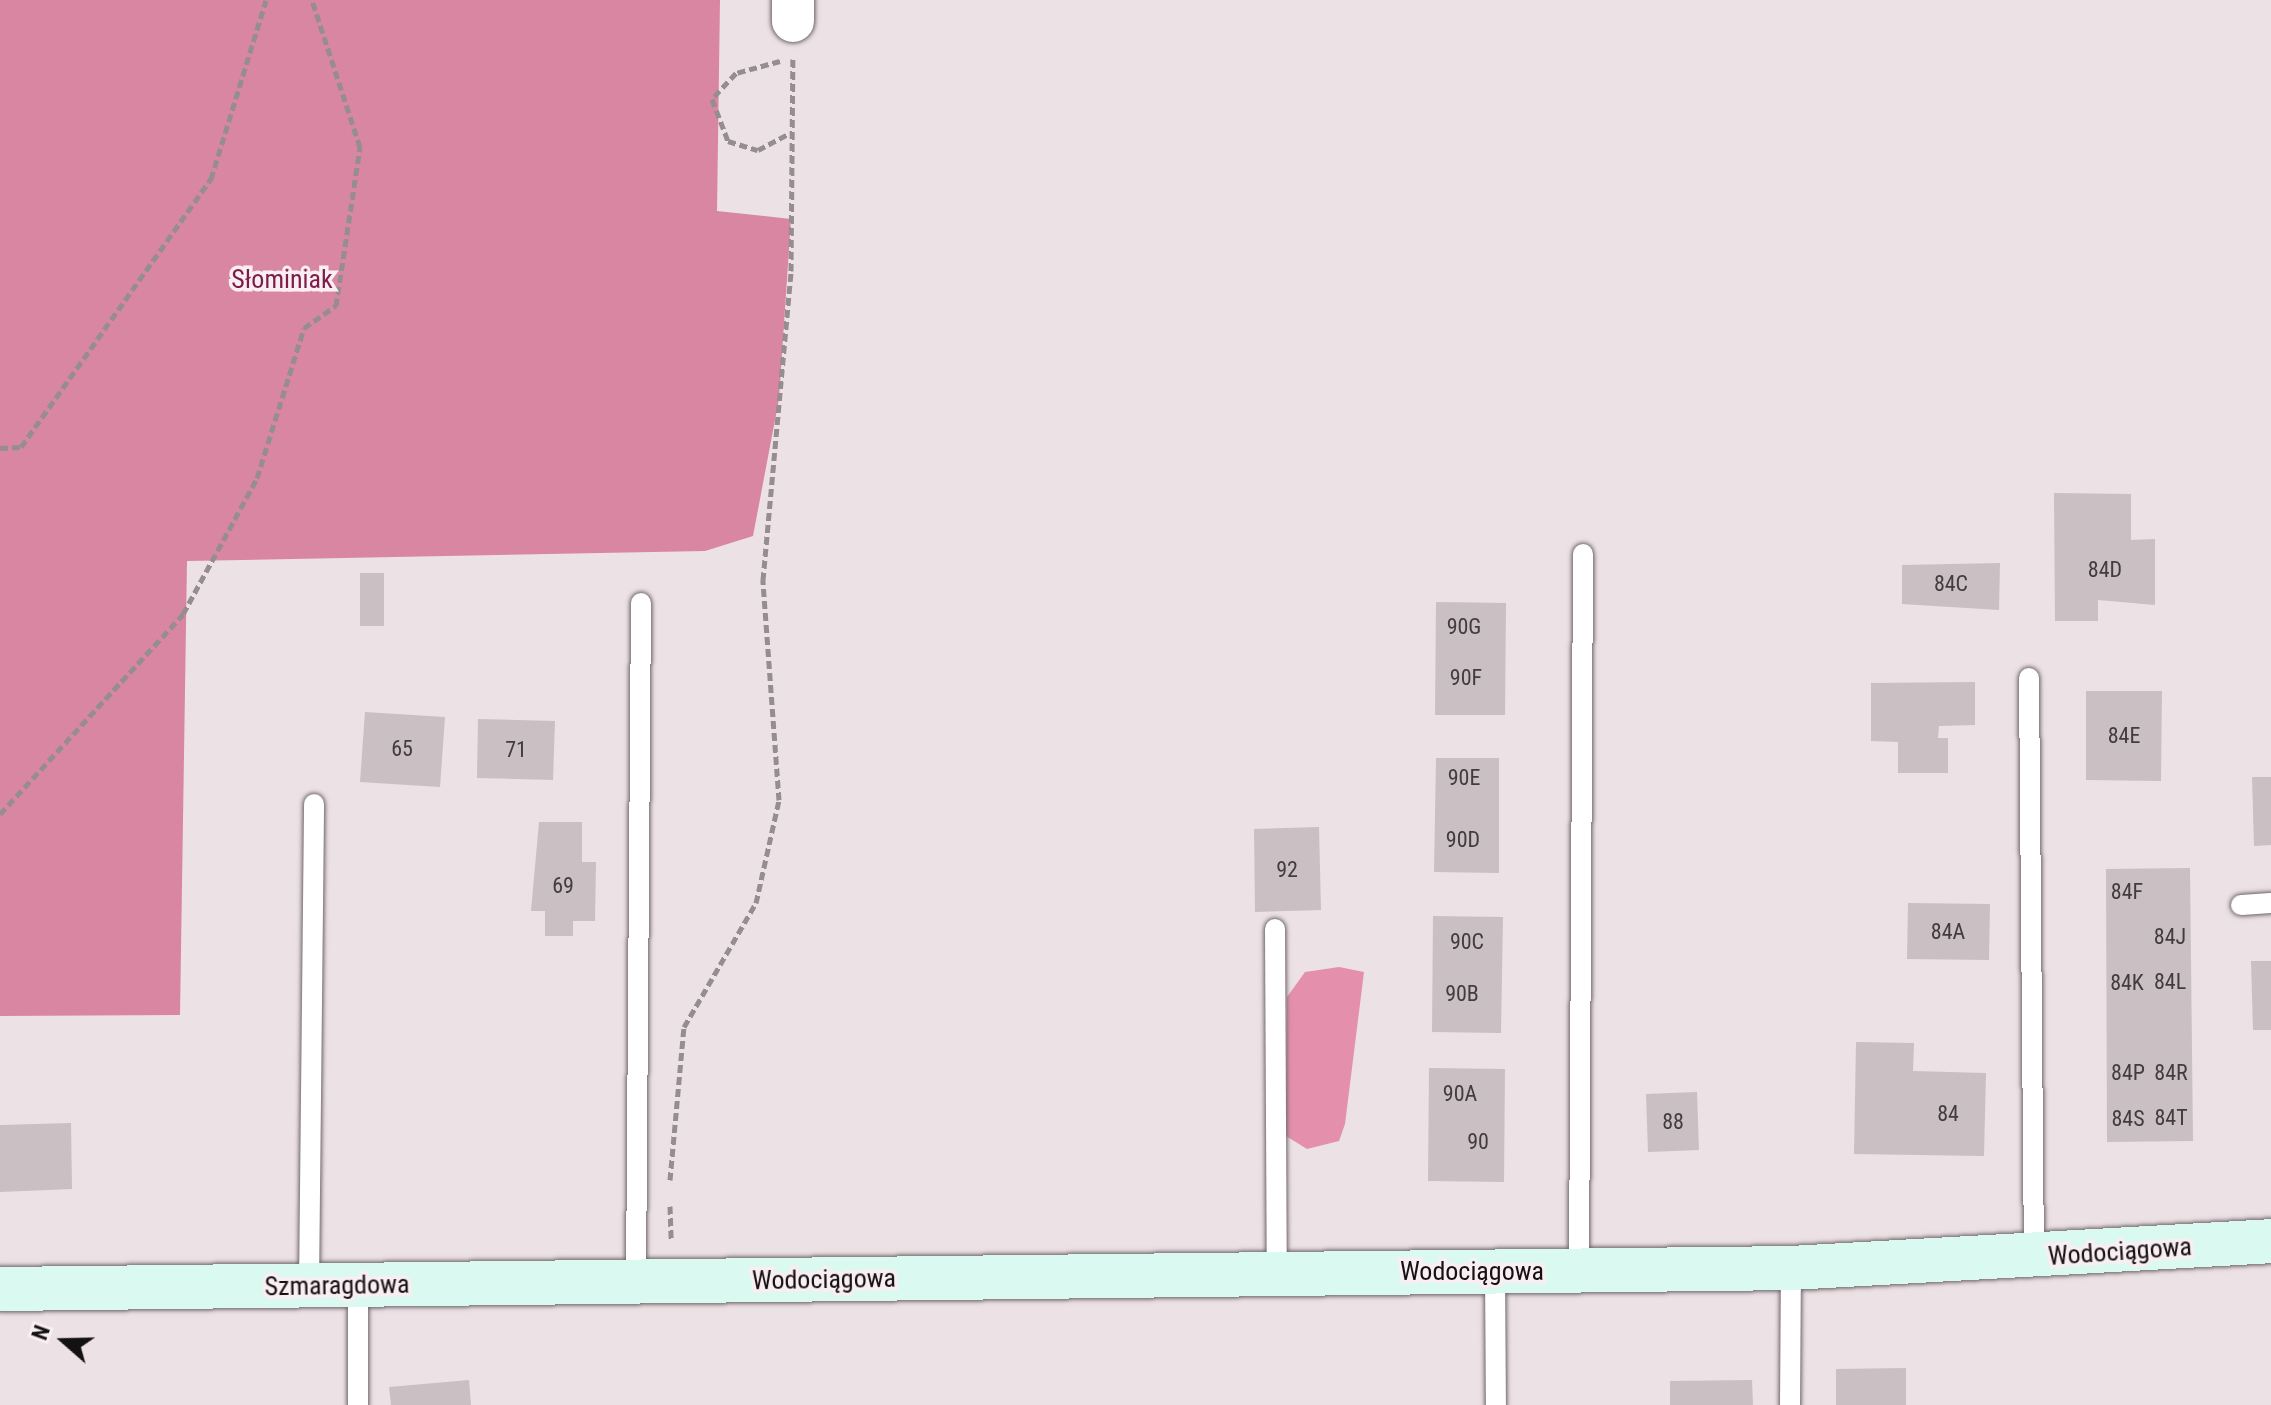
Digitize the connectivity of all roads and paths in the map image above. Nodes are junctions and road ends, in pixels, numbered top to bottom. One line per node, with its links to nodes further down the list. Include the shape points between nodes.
1 (266, 0): 5 (path, via 211,179 21,447)
2 (312, 0): 10 (path, via 360,147 336,306 304,328 257,478 183,614)
3 (793, 26): 4 (path, via 712,99 728,141 758,150); 20 (path, via 791,271 763,580 779,800 756,903 684,1027)
4 (790, 133)
5 (0, 448)
6 (1583, 554): 18 (lane)
7 (641, 603): 20 (lane)
8 (2029, 678): 15 (lane)
9 (314, 804): 22 (lane)
10 (0, 814)
11 (2271, 903): 12 (lane)
12 (2241, 905)
13 (1275, 929): 19 (lane)
14 (2271, 1241): 15 (street, Wodociągowa)
15 (2034, 1258): 16 (street, Wodociągowa)
16 (1791, 1268): 18 (street, Wodociągowa); 26 (lane)
17 (1495, 1271): 18 (street, Wodociągowa); 19 (street, Wodociągowa); 25 (lane)
18 (1579, 1272)
19 (1277, 1275): 20 (street, Wodociągowa)
20 (655, 1281): 21 (street, Szmaragdowa)
21 (358, 1286): 22 (street, Szmaragdowa); 24 (lane)
22 (309, 1287): 23 (street, Szmaragdowa)
23 (0, 1289)
24 (358, 1405)
25 (1496, 1405)
26 (1790, 1405)

